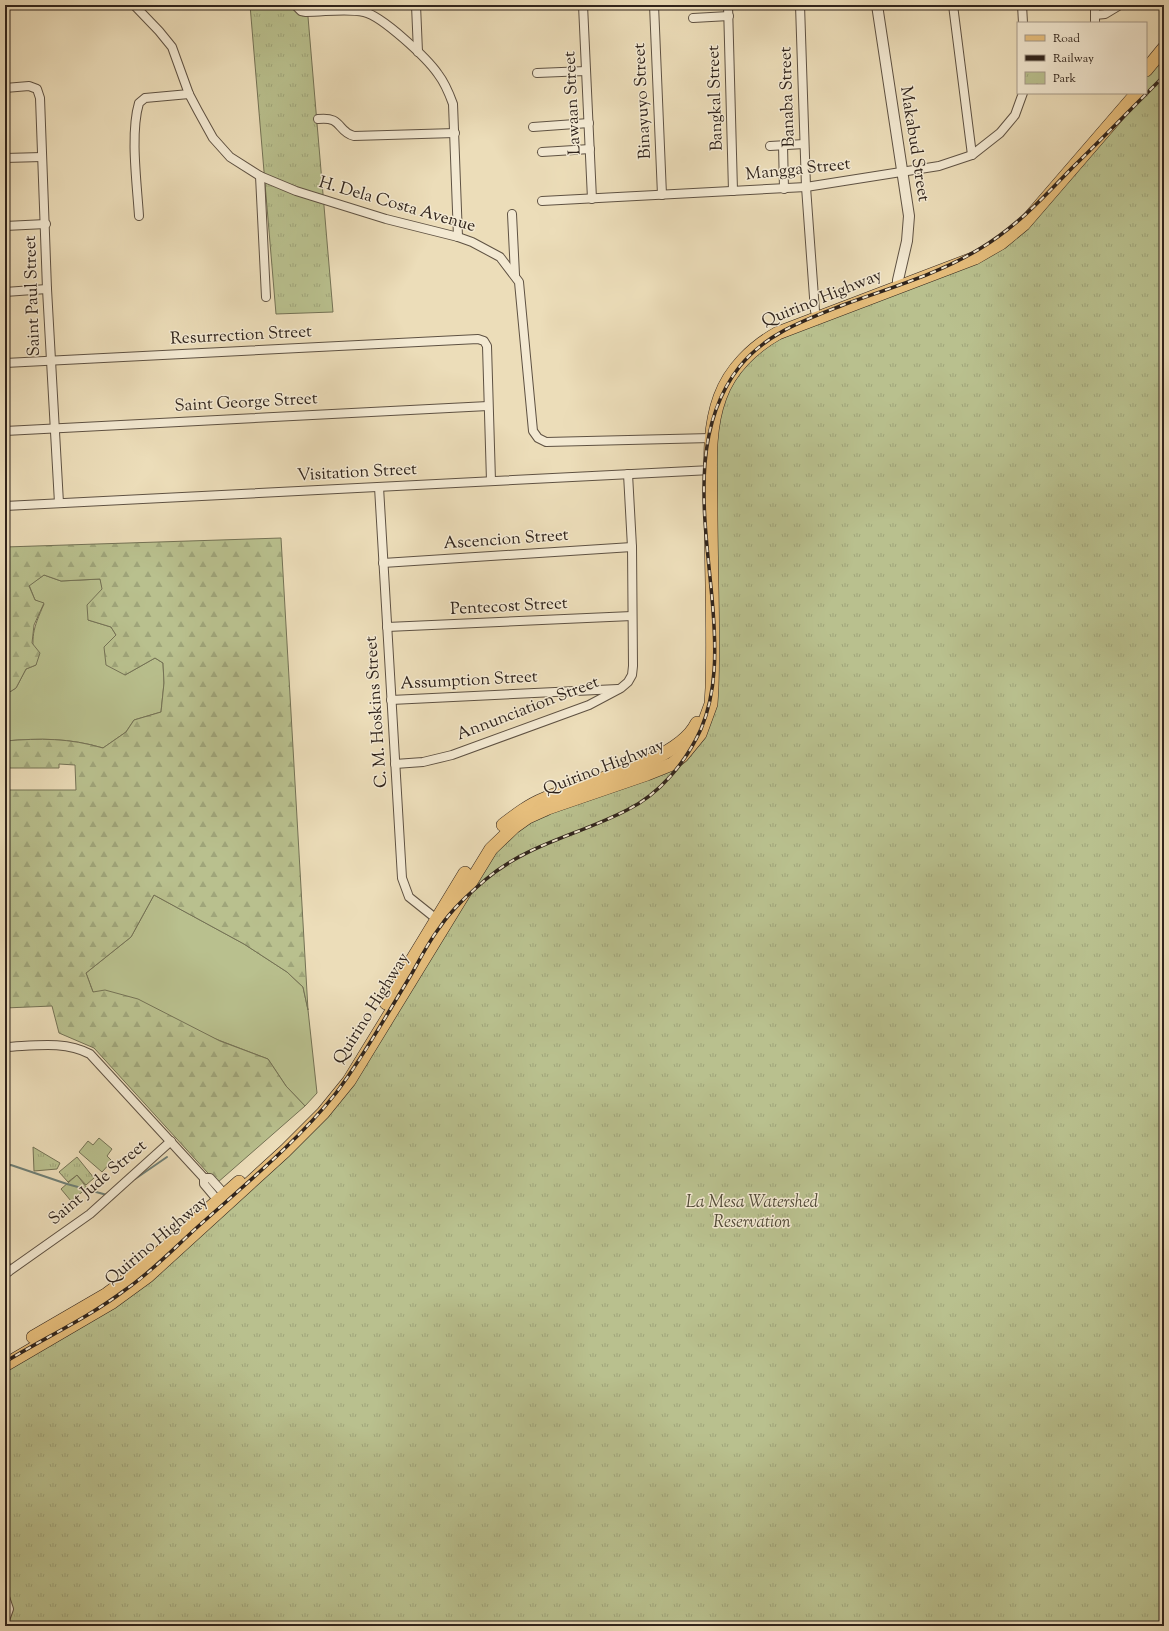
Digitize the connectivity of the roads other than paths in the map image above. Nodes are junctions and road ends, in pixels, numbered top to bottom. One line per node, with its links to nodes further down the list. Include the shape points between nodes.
1 (134, 5): 27 (street, H. Dela Costa Avenue, via 159,30 172,48)
2 (294, 5): 18 (street, via 301,11 311,12 366,12)
3 (416, 5): 17 (street)
4 (583, 5): 23 (street, Lawaan Street)
5 (654, 5): 48 (street, Binayuyo Street)
6 (728, 5): 13 (street, Bangkal Street)
7 (800, 5): 35 (street, Banaba Street)
8 (877, 5): 43 (street, Makabud Street)
9 (953, 5): 40 (street)
10 (1022, 5): 16 (street)
11 (1095, 5): 15 (street)
12 (1120, 5): 15 (street)
13 (728, 16): 14 (street); 47 (street, Bangkal Street)
14 (693, 18)
15 (1095, 19)
16 (1023, 22)
17 (417, 34): 18 (street); 20 (street)
18 (404, 39): 20 (street)
19 (1164, 48): 22 (main road)
20 (418, 52): 34 (street, via 437,72 447,88 453,104)
21 (1164, 60): 25 (main road)
22 (1147, 69)
23 (586, 71): 24 (street); 32 (street, Lawaan Street)
24 (537, 73)
25 (1147, 81)
26 (5, 88): 41 (street, Saint Paul Street, via 28,86 37,89 40,98)
27 (189, 94): 44 (street, H. Dela Costa Avenue, via 220,148); 52 (street, via 145,98 139,103 136,154)
28 (1024, 94): 40 (street, Mangga Street, via 1015,115 1000,133)
29 (1126, 94): 57 (main road, Quirino Highway, via 1017,218 996,236 972,250)
30 (1136, 94): 57 (main road, Quirino Highway, via 1024,224 1001,243 975,258)
31 (318, 119): 34 (street, via 334,120 347,133 354,136)
32 (589, 123): 33 (street); 38 (street, Lawaan Street)
33 (533, 127)
34 (455, 133): 55 (street)
35 (804, 144): 36 (street); 45 (street, Banaba Street)
36 (783, 145): 37 (street); 46 (street)
37 (770, 146)
38 (590, 149): 39 (street); 49 (street, Lawaan Street)
39 (542, 152)
40 (972, 155): 43 (street, Mangga Street, via 951,163)
41 (42, 157): 42 (street); 53 (street, Saint Paul Street)
42 (5, 158)
43 (902, 172): 45 (street, Mangga Street); 57 (street, Makabud Street, via 909,228)
44 (260, 176): 55 (street, H. Dela Costa Avenue, via 296,191 380,217); 60 (street)
45 (806, 188): 46 (street, Mangga Street); 61 (street, Banaba Street)
46 (784, 189): 47 (street, Mangga Street)
47 (733, 191): 48 (street, Mangga Street)
48 (662, 195): 49 (street, Mangga Street)
49 (592, 199): 50 (street, Mangga Street)
50 (542, 201)
51 (512, 214): 56 (street)
52 (139, 216)
53 (46, 224): 54 (street); 58 (street, Saint Paul Street)
54 (5, 226)
55 (458, 237): 56 (street, H. Dela Costa Avenue, via 500,257)
56 (515, 275): 67 (street, H. Dela Costa Avenue, via 520,282 522,298 533,431 538,438 546,442)
57 (898, 284): 61 (main road, Quirino Highway)
58 (47, 289): 59 (street); 62 (street, Saint Paul Street)
59 (5, 292)
60 (266, 297)
61 (817, 314): 67 (main road, Quirino Highway, via 767,339 748,355 733,373 720,396)
62 (51, 361): 63 (street, Resurrection Street); 64 (street, Resurrection Street, via 478,338 487,346); 65 (street, Saint Paul Street)
63 (5, 363)
64 (488, 406): 65 (street, Saint George Street); 70 (street)
65 (55, 428): 66 (street, Saint George Street); 72 (street, Saint Paul Street)
66 (5, 430)
67 (707, 438): 68 (main road, Quirino Highway)
68 (707, 470): 69 (street, Visitation Street); 81 (main road, Quirino Highway, via 712,688 710,704 700,734 672,764 548,808 514,827 491,849)
69 (628, 474): 70 (street, Visitation Street); 74 (street, Annunciation Street)
70 (491, 481): 71 (street, Visitation Street)
71 (379, 487): 72 (street, Visitation Street); 75 (street, C. M. Hoskins Street)
72 (59, 503): 73 (street, Visitation Street)
73 (5, 506)
74 (632, 547): 75 (street, Ascencion Street); 76 (street, Annunciation Street)
75 (383, 563): 77 (street, C. M. Hoskins Street)
76 (632, 616): 77 (street, Pentecost Street); 78 (street, Annunciation Street, via 632,676)
77 (387, 627): 79 (street, C. M. Hoskins Street)
78 (621, 688): 79 (street, Assumption Street); 80 (street, Annunciation Street, via 589,705 452,755 423,762)
79 (391, 700): 80 (street, C. M. Hoskins Street)
80 (395, 764): 81 (street, C. M. Hoskins Street, via 404,884 408,897)
81 (441, 923): 84 (main road, Quirino Highway, via 349,1081 333,1102 285,1151)
82 (5, 1047): 83 (street, via 80,1048 90,1054)
83 (171, 1141): 84 (street, via 204,1178 210,1178); 86 (street, Saint Jude Street, via 90,1214)
84 (224, 1202): 87 (main road, Quirino Highway, via 124,1282); 88 (main road, Quirino Highway, via 148,1276 111,1303)
85 (5, 1263): 86 (street)
86 (7, 1273)
87 (5, 1356)
88 (5, 1365)
89 (5, 1598): 90 (street, via 9,1610)
90 (5, 1620)

